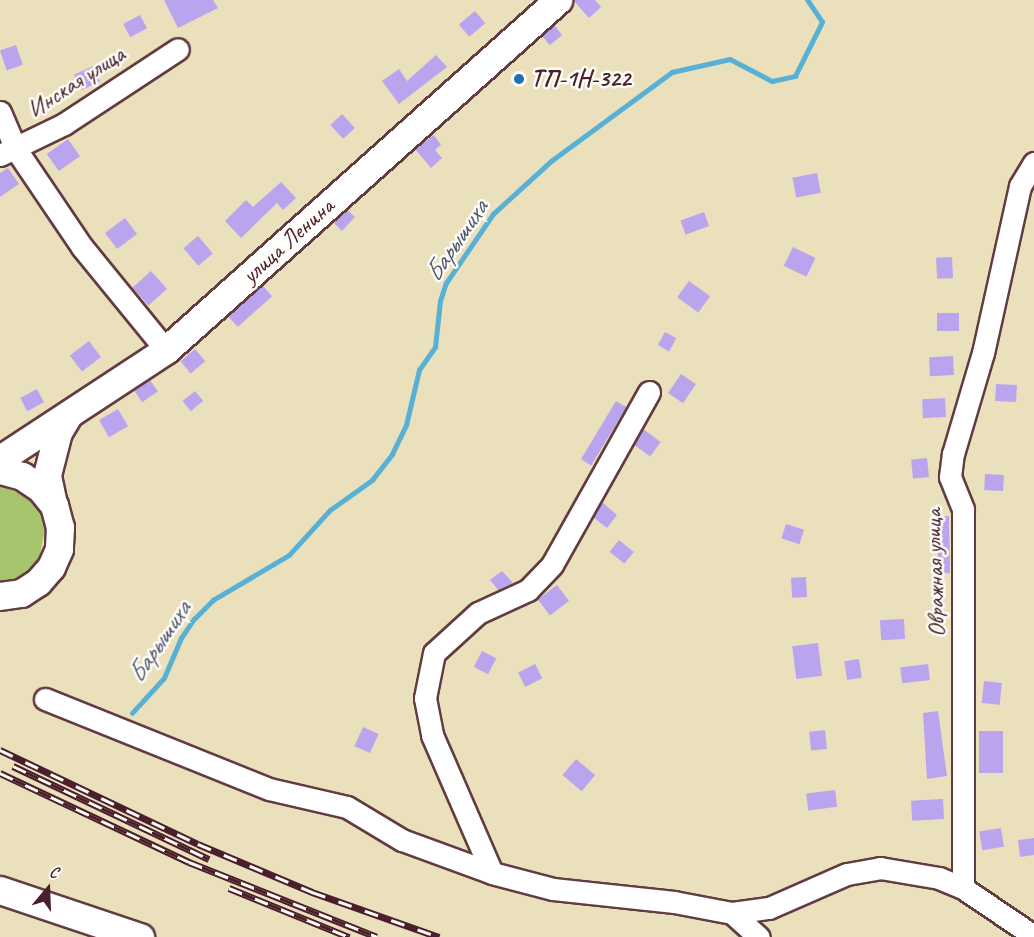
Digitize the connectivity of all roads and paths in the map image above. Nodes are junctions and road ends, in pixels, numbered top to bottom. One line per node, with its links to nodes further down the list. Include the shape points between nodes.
1 (558, 0): 6 (main road, улица Ленина)
2 (178, 49): 4 (street, Инская улица, via 64,124)
3 (0, 112): 4 (street)
4 (8, 152): 6 (street)
5 (1034, 163): 15 (street, Овражная улица, via 1020,186 983,353 952,466 951,477 963,509)
6 (166, 351): 8 (main road, улица Ленина)
7 (649, 392): 14 (street, via 552,565 528,590 478,613 434,652 424,698 432,735)
8 (67, 417): 9 (main road, улица Ленина); 11 (main road, via 58,432 47,474)
9 (0, 459)
10 (0, 470): 11 (main road, via 31,482)
11 (54, 506): 12 (main road, via 60,526 59,549 51,567 38,582)
12 (3, 599)
13 (45, 699): 14 (street, via 268,789 347,807 402,840)
14 (492, 873): 17 (street, via 553,889 674,902)
15 (963, 888): 17 (street, via 939,878 880,868 847,874 769,908); 18 (street)
16 (0, 890): 19 (main road)
17 (732, 913): 20 (street)
18 (1034, 936)
19 (140, 937)
20 (759, 937)

